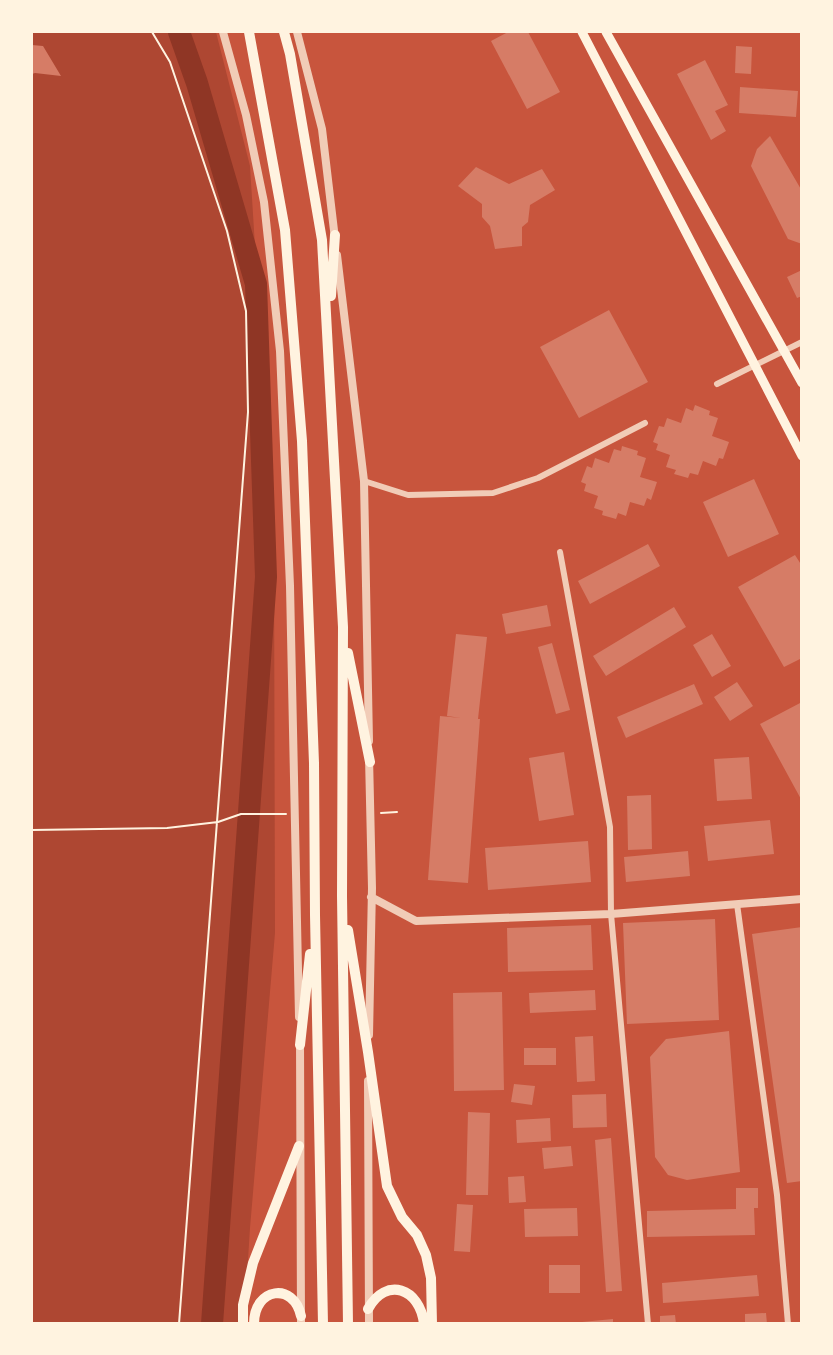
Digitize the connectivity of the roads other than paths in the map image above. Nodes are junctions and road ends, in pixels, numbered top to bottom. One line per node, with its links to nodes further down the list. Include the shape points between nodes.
1 (223, 32): 26 (street, via 264,202 280,351 290,586)
2 (249, 32): 25 (highway, via 285,231 302,441 314,763)
3 (284, 32): 8 (highway, via 322,240)
4 (297, 32): 7 (street, via 322,129)
5 (582, 32): 11 (main road)
6 (606, 32): 10 (main road)
7 (335, 235): 8 (highway); 16 (street)
8 (328, 342): 18 (highway)
9 (801, 342): 10 (street)
10 (786, 351): 11 (street); 12 (main road)
11 (754, 367): 13 (street); 15 (main road)
12 (801, 383)
13 (717, 384)
14 (645, 423): 16 (street, via 538,478 493,493 408,495)
15 (801, 456)
16 (364, 481): 19 (street)
17 (560, 552): 24 (street, via 610,827)
18 (343, 627): 19 (highway); 20 (highway)
19 (370, 762): 21 (street)
20 (342, 896): 27 (highway); 34 (highway)
21 (371, 897): 24 (street, via 416,921); 27 (street)
22 (801, 899): 23 (street)
23 (737, 904): 24 (street); 39 (street, via 777,1195)
24 (611, 914): 38 (street)
25 (315, 915): 26 (highway); 33 (highway)
26 (300, 1045): 28 (street)
27 (369, 1052): 29 (street); 37 (highway, via 387,1186 426,1256 431,1278)
28 (299, 1146): 30 (street); 31 (highway, via 253,1263)
29 (368, 1309): 35 (street); 36 (highway, via 379,1294 406,1292 420,1304)
30 (301, 1319): 32 (highway, via 295,1301 274,1293 256,1306)
31 (243, 1323)
32 (254, 1323)
33 (323, 1323)
34 (348, 1323)
35 (369, 1323)
36 (424, 1323)
37 (432, 1323)
38 (648, 1323)
39 (788, 1323)

